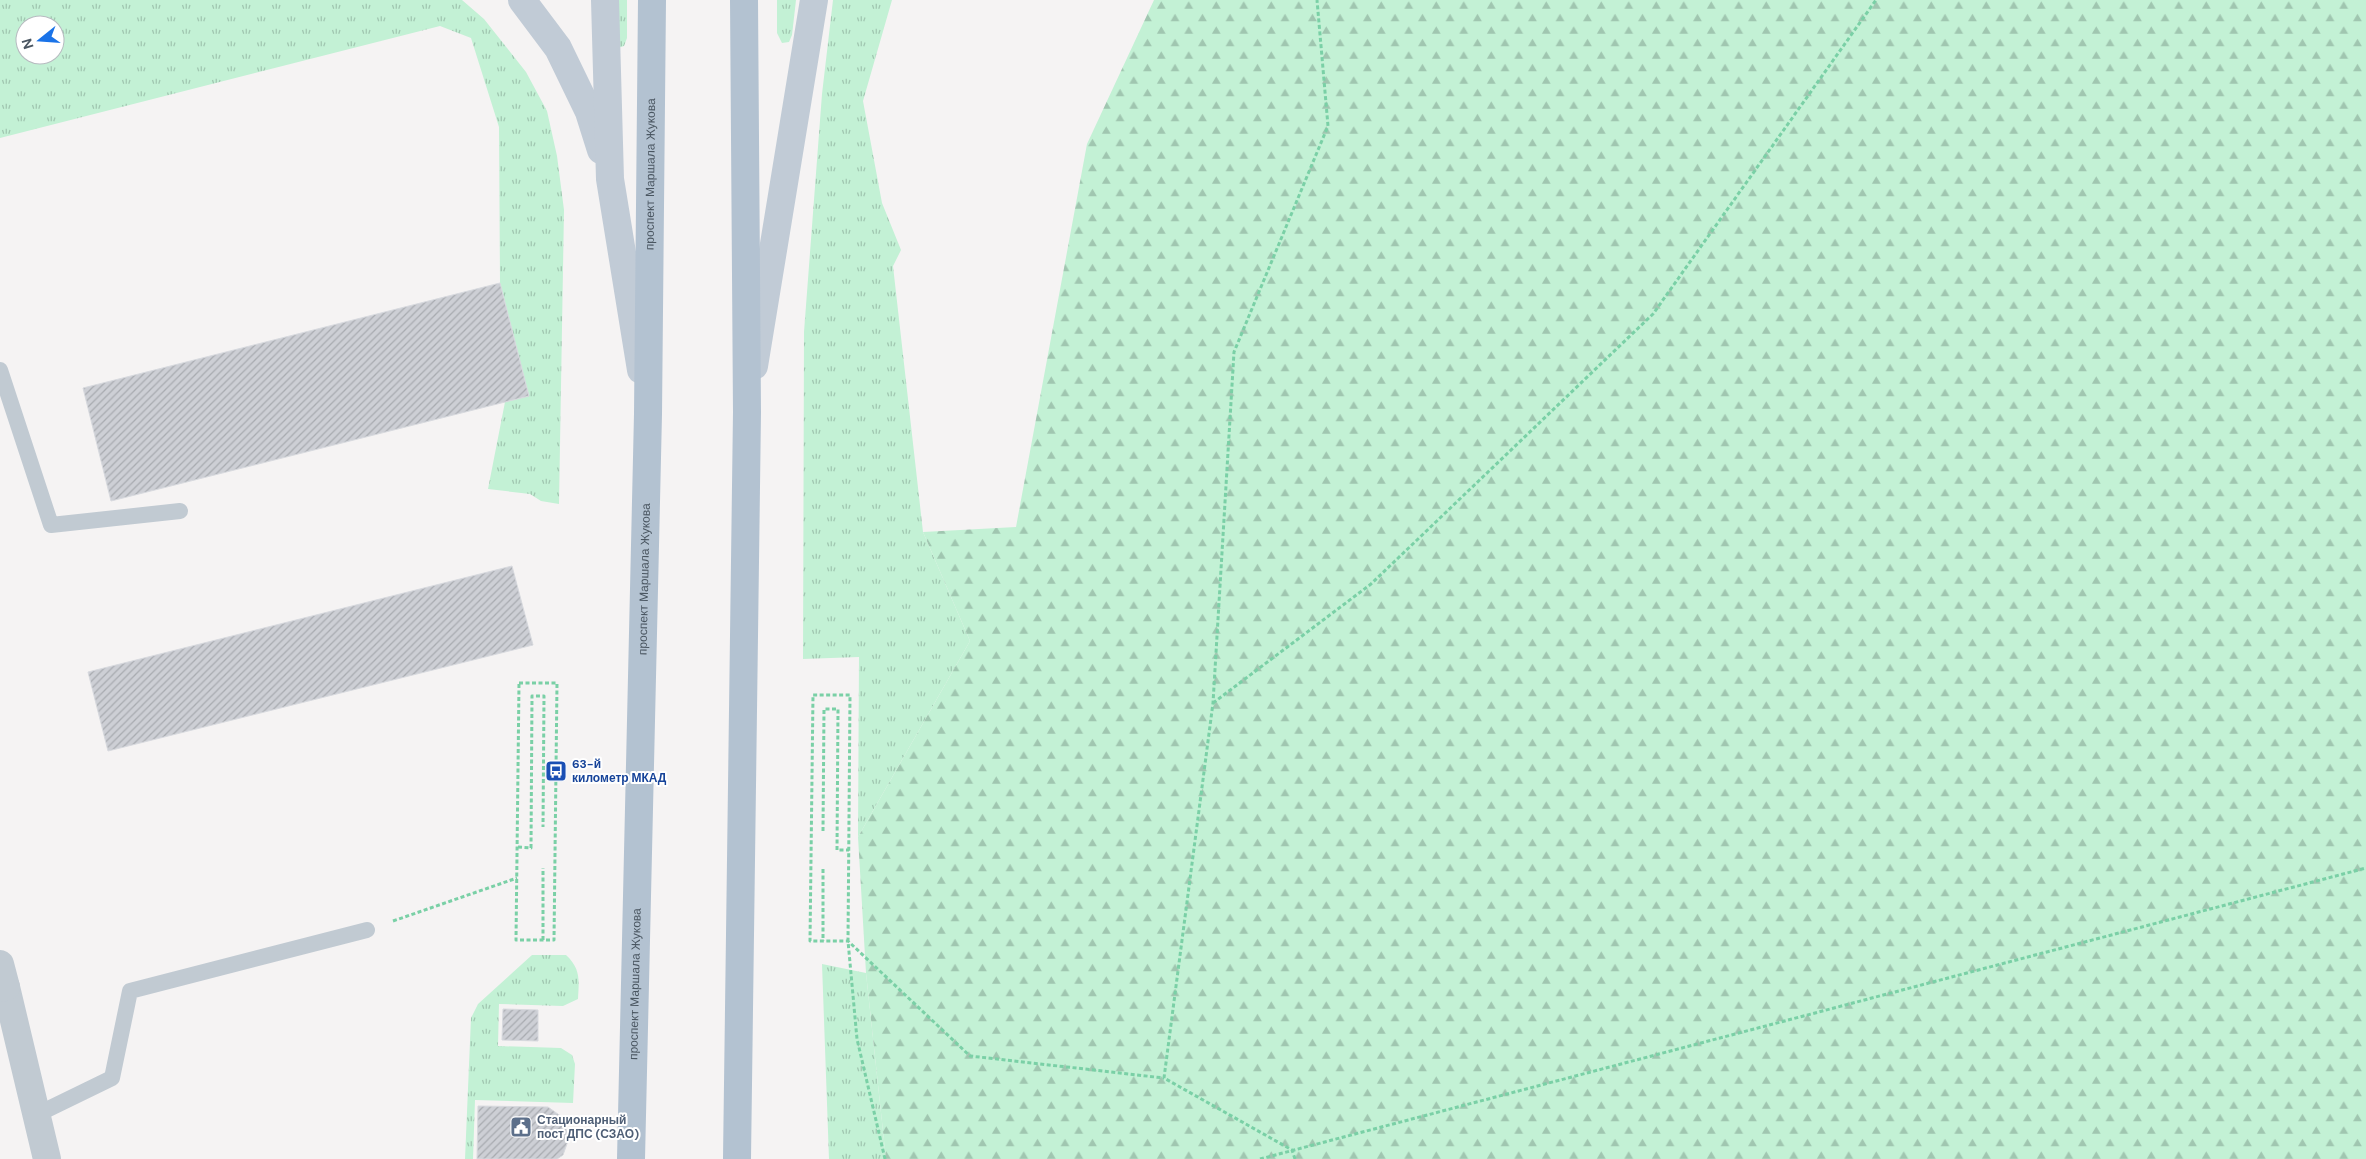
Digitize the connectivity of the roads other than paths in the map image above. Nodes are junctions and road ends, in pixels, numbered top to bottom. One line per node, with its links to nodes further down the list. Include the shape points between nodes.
1 (522, 0): 6 (main road, via 558,48 589,112)
2 (605, 0): 6 (main road)
3 (652, 0): 9 (main road, проспект Маршала Жукова)
4 (744, 0): 8 (main road)
5 (814, 0): 8 (main road)
6 (610, 179): 9 (main road)
7 (0, 370): 10 (lane, via 51,525)
8 (747, 412): 16 (main road)
9 (648, 414): 15 (main road, проспект Маршала Жукова)
10 (180, 511)
11 (367, 930): 13 (lane, via 130,991 112,1078)
12 (2, 979): 13 (street)
13 (36, 1115): 14 (street)
14 (47, 1159)
15 (631, 1159)
16 (737, 1159)

